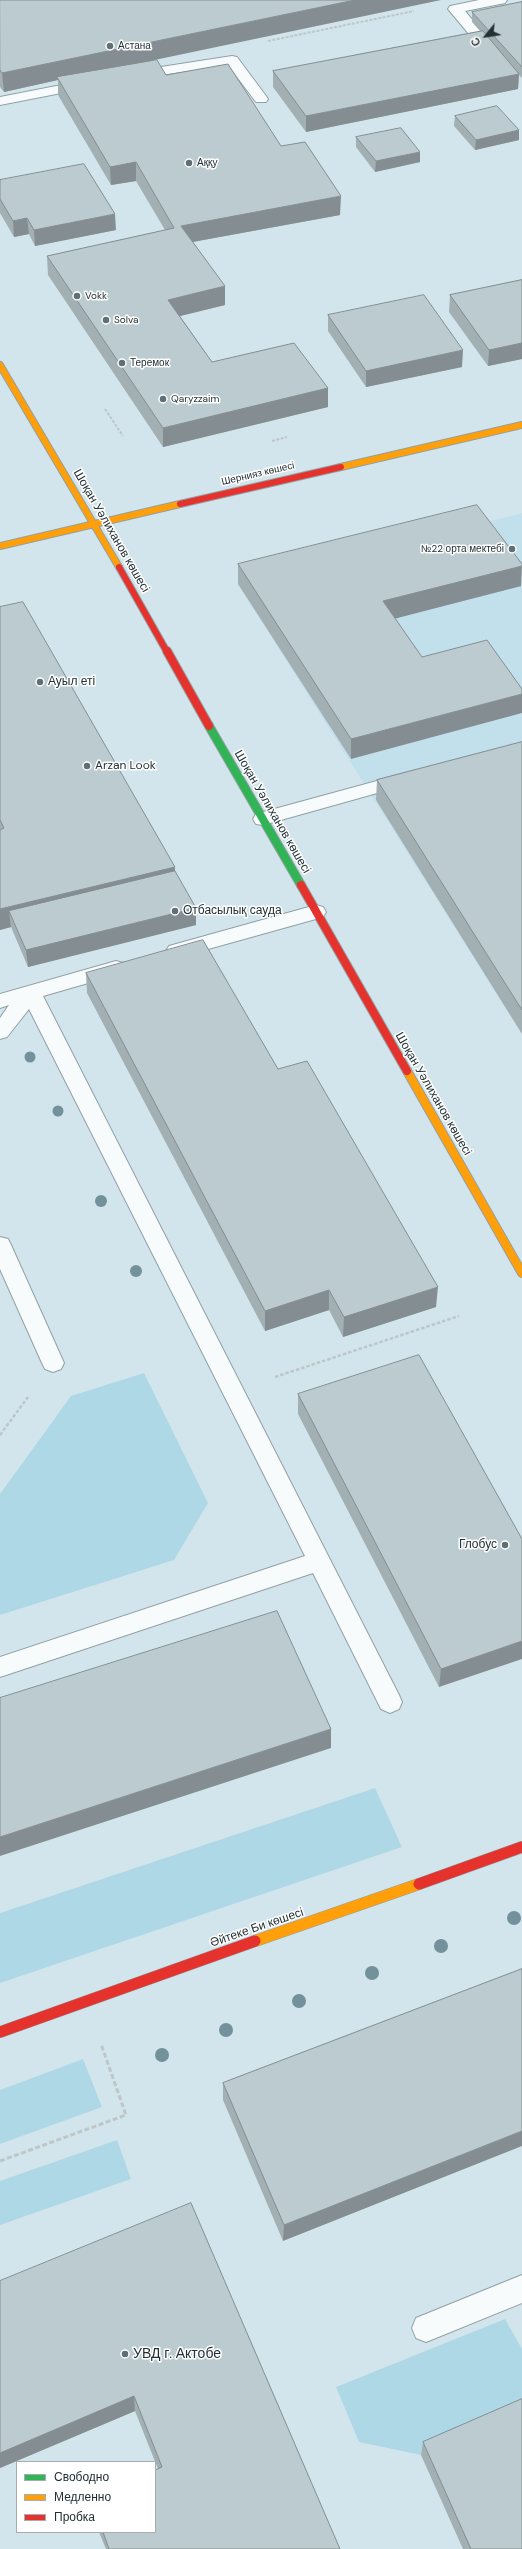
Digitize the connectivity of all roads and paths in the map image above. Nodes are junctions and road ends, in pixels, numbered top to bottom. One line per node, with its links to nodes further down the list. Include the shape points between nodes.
1 (500, 0): 2 (lane, via 455,9)
2 (503, 66)
3 (121, 78): 5 (lane, via 232,60)
4 (98, 82): 6 (lane)
5 (261, 99)
6 (0, 101)
7 (0, 365): 13 (street, Шоқан Уәлиханов көшесі)
8 (105, 409): 10 (path)
9 (522, 425): 13 (street, Шернияз көшесі)
10 (122, 436)
11 (287, 437): 12 (path)
12 (268, 442)
13 (94, 524): 14 (street, Шернияз көшесі); 16 (street, Шоқан Уәлиханов көшесі)
14 (0, 546)
15 (422, 774): 16 (lane)
16 (263, 819): 17 (street, Шоқан Уәлиханов көшесі)
17 (316, 912): 18 (lane); 24 (street, Шоқан Уәлиханов көшесі)
18 (157, 957)
19 (135, 963): 20 (lane)
20 (31, 992): 21 (lane); 22 (lane); 27 (lane)
21 (0, 1001)
22 (0, 1032)
23 (0, 1245): 26 (lane)
24 (522, 1273)
25 (459, 1316): 27 (path)
26 (53, 1363): 28 (path)
27 (232, 1390): 29 (lane)
28 (0, 1434)
29 (319, 1561): 30 (lane); 31 (lane)
30 (0, 1667)
31 (390, 1702)
32 (522, 1847): 33 (street, Әйтеке Би көшесі)
33 (86, 2001): 34 (street, Әйтеке Би көшесі); 35 (path, via 126,2115)
34 (0, 2032)
35 (0, 2161)
36 (522, 2289): 37 (lane)
37 (426, 2328)

